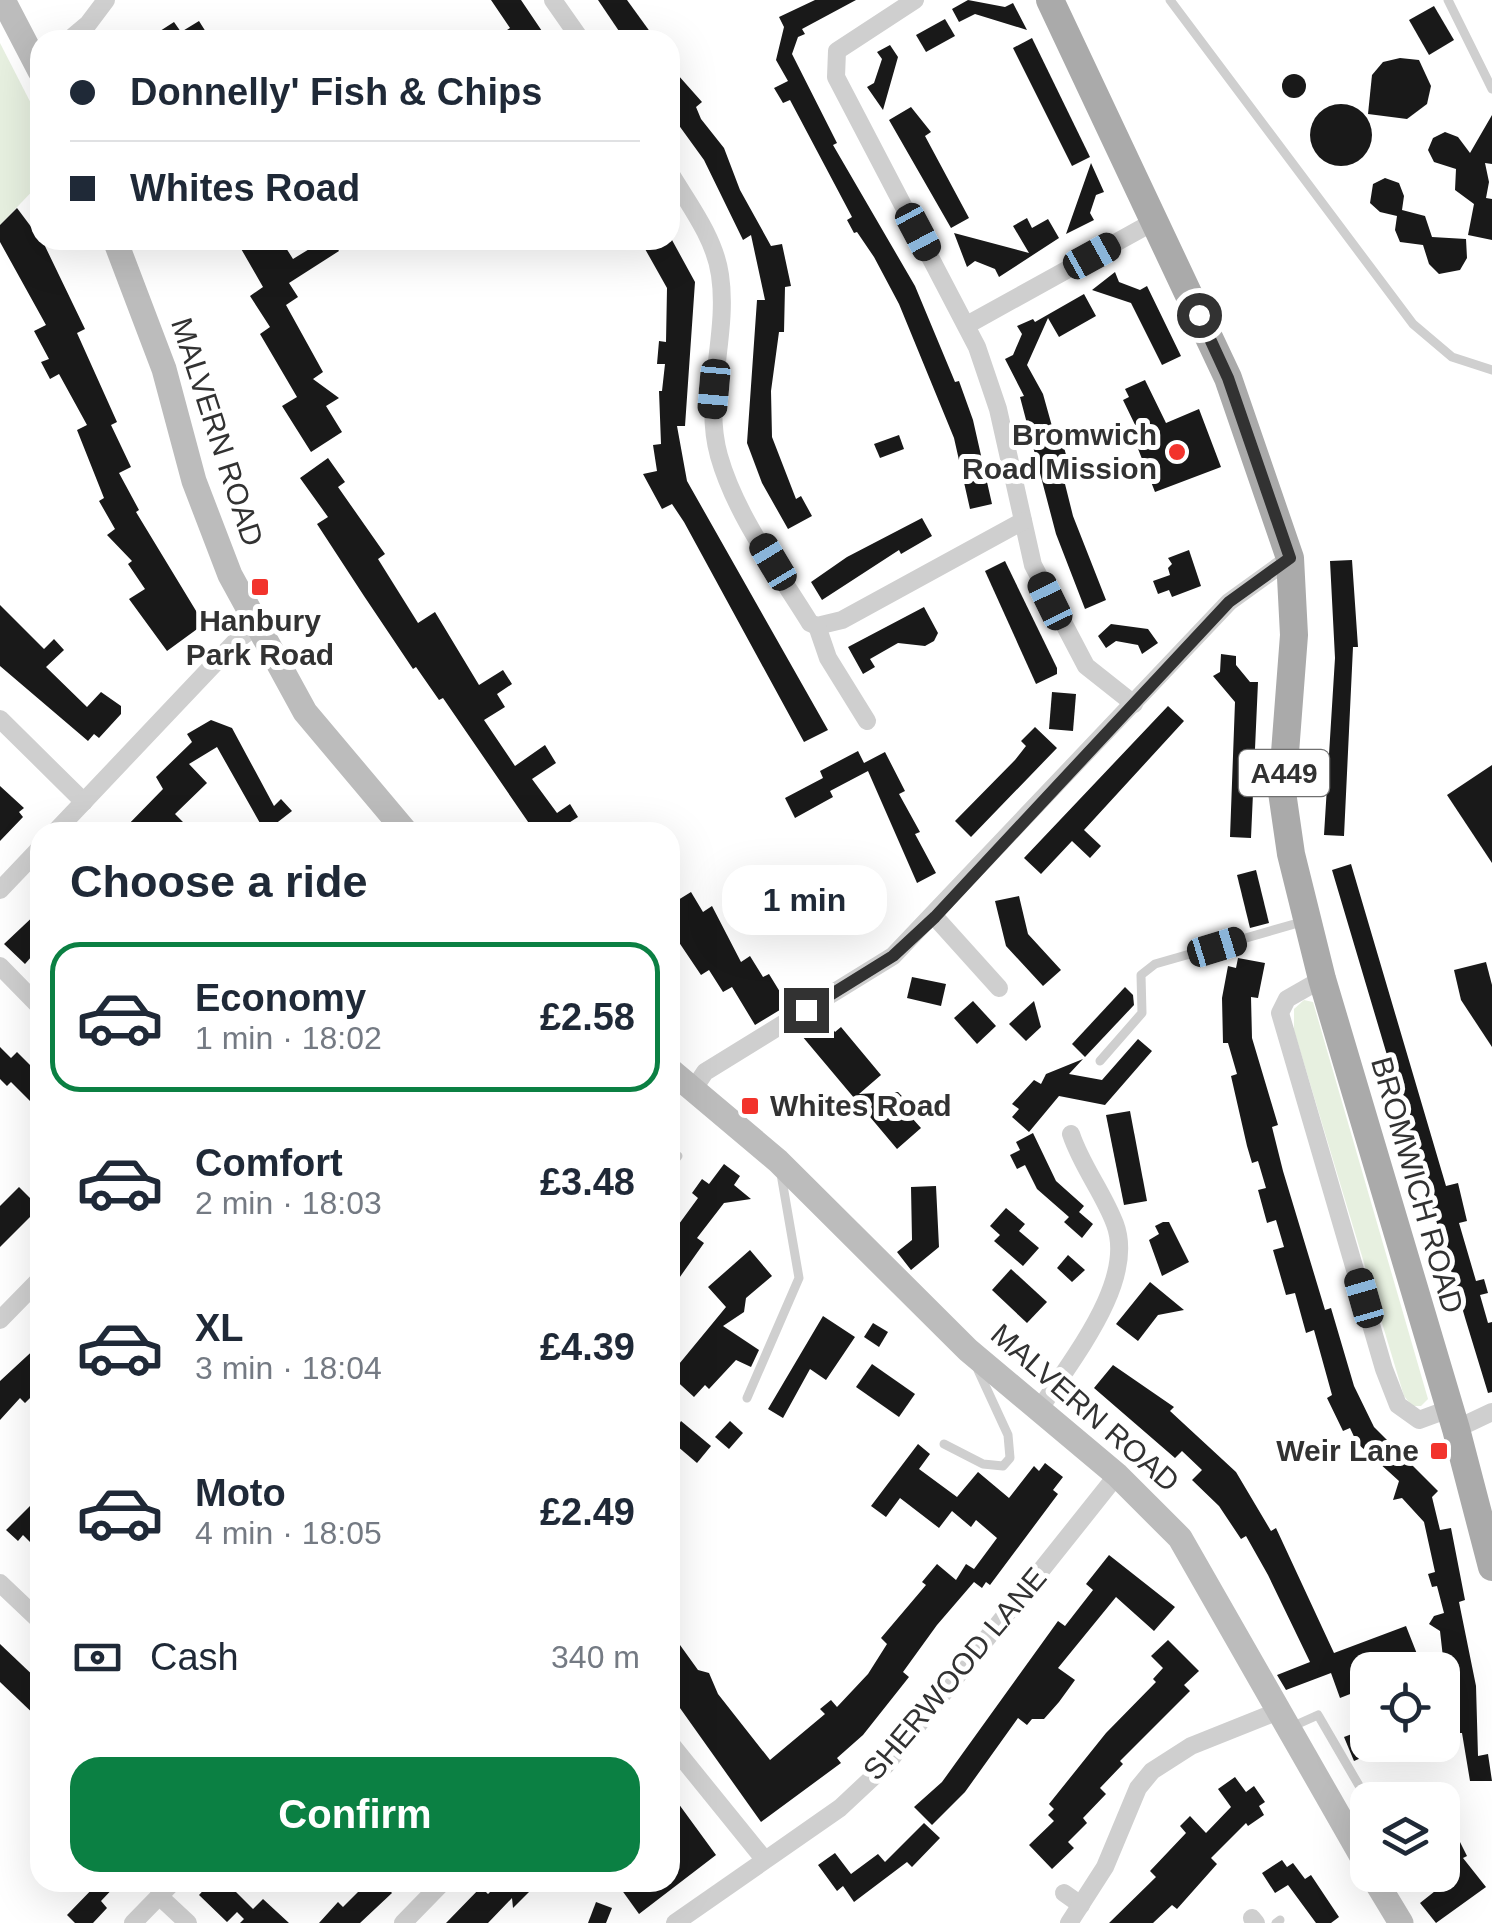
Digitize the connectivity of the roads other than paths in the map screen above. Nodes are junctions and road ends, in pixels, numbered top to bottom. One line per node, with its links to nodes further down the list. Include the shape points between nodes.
1 (3, 0): 10 (main road)
2 (106, 0): 8 (street)
3 (553, 0): 9 (street)
4 (915, 0): 15 (street, via 849,40 833,63)
5 (1050, 0): 13 (main road, BROMWICH ROAD / A449)
6 (1170, 0): 16 (lane, via 1413,324 1452,356)
7 (1448, 0): 11 (lane)
8 (81, 30)
9 (574, 30)
10 (30, 50)
11 (1492, 90)
12 (680, 189): 20 (street, via 720,272 712,414 718,456 736,500)
13 (1155, 221): 15 (street); 18 (main road, BROMWICH ROAD / A449, via 1228,378)
14 (120, 250): 19 (main road, MALVERN ROAD, via 164,369 194,481)
15 (967, 325): 17 (street, via 998,410)
16 (1492, 370)
17 (1023, 521): 20 (street, via 842,620); 21 (street, via 1032,565 1067,636 1086,666)
18 (1290, 558): 21 (street, via 1229,602); 30 (main road, BROMWICH ROAD / A449, via 1294,635 1282,792)
19 (257, 625): 24 (street); 26 (main road, MALVERN ROAD, via 305,712)
20 (817, 626): 23 (street, via 828,658)
21 (1134, 704): 29 (street)
22 (0, 719): 24 (street)
23 (866, 720)
24 (84, 802): 25 (street)
25 (64, 822)
26 (398, 822)
27 (30, 858): 28 (street)
28 (0, 890)
29 (935, 917): 33 (street); 37 (street, via 874,969 706,1072)
30 (1307, 920): 32 (main road, BROMWICH ROAD / A449); 35 (lane, via 1155,964 1142,976 1142,1014)
31 (0, 966): 34 (street)
32 (1322, 979): 46 (main road, BROMWICH ROAD / A449); 46 (street, via 1287,1000 1280,1014 1384,1369 1398,1404 1419,1420)
33 (1000, 988)
34 (30, 997)
35 (1100, 1061)
36 (680, 1079): 37 (main road, MALVERN ROAD)
37 (693, 1090): 39 (main road, MALVERN ROAD)
38 (1070, 1134): 44 (street, via 1122,1250 1102,1309)
39 (778, 1160): 42 (main road, MALVERN ROAD); 43 (lane, via 799,1278)
40 (30, 1289): 41 (street)
41 (0, 1320)
42 (968, 1350): 44 (main road, MALVERN ROAD); 47 (lane, via 1012,1450 995,1466)
43 (746, 1398)
44 (1038, 1412): 48 (main road, MALVERN ROAD)
45 (1492, 1412): 46 (street)
46 (1452, 1419): 49 (main road, BROMWICH ROAD / A449)
47 (944, 1444)
48 (1117, 1475): 52 (main road, MALVERN ROAD, via 1199,1565); 56 (street, SHERWOOD LANE, via 886,1765 840,1808)
49 (1492, 1567)
50 (0, 1583): 51 (street)
51 (30, 1611)
52 (1281, 1720): 54 (lane, via 1318,1715); 55 (main road, MALVERN ROAD); 62 (street, via 1191,1746 1152,1771)
53 (680, 1755): 56 (street)
54 (1357, 1782)
55 (1350, 1837)
56 (764, 1860): 66 (street, SHERWOOD LANE)
57 (163, 1892): 63 (street)
58 (168, 1892): 64 (street)
59 (433, 1892): 65 (street)
60 (1383, 1892): 68 (main road)
61 (1064, 1893): 62 (street)
62 (1080, 1905): 67 (street)
63 (133, 1923)
64 (188, 1923)
65 (403, 1923)
66 (676, 1923)
67 (1069, 1923)
68 (1402, 1923)

